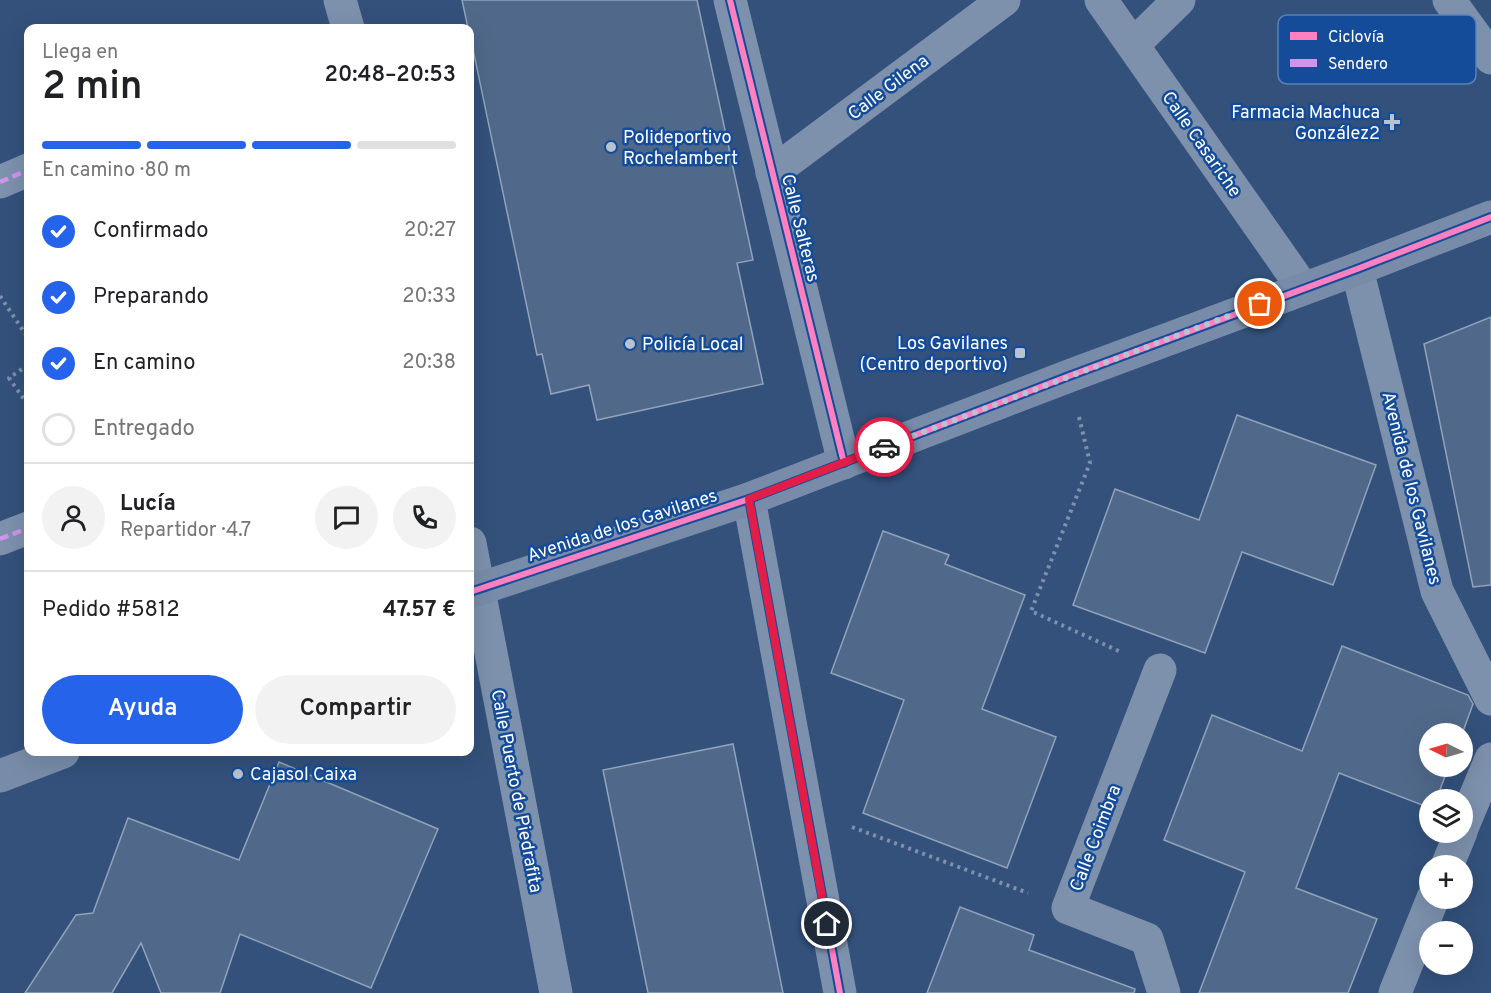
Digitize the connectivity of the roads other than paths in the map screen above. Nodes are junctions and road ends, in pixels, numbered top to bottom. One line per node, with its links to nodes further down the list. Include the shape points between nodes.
1 (340, 0): 8 (street)
2 (730, 0): 13 (street, Calle Salteras)
3 (1004, 0): 13 (street, Calle Gilena)
4 (1101, 0): 10 (street, Calle Casariche)
5 (1179, 0): 10 (street)
6 (1449, 0): 7 (street)
7 (1460, 15)
8 (347, 24)
9 (1476, 37): 11 (street)
10 (1132, 45): 17 (street, Calle Casariche)
11 (1491, 58)
12 (24, 172): 14 (street)
13 (772, 173): 18 (street, Calle Salteras)
14 (0, 182)
15 (1491, 217): 16 (street, Avenida de los Gavilanes)
16 (1357, 269): 17 (street, Avenida de los Gavilanes); 25 (street, Avenida de los Gavilanes, via 1437,591)
17 (1303, 288): 18 (street, Avenida de los Gavilanes)
18 (844, 463): 19 (street, Avenida de los Gavilanes)
19 (749, 499): 22 (street, Avenida de los Gavilanes); 32 (street)
20 (24, 530): 21 (street)
21 (0, 539)
22 (474, 591)
23 (474, 596): 31 (street, Calle Puerto de Piedrafita)
24 (1160, 670): 33 (street, Calle Coimbra, via 1068,908 1147,939)
25 (1491, 699)
26 (52, 756): 28 (street)
27 (1491, 759): 29 (street)
28 (0, 776)
29 (1473, 802)
30 (1429, 909): 34 (street)
31 (556, 993)
32 (840, 993)
33 (1164, 993)
34 (1395, 993)

